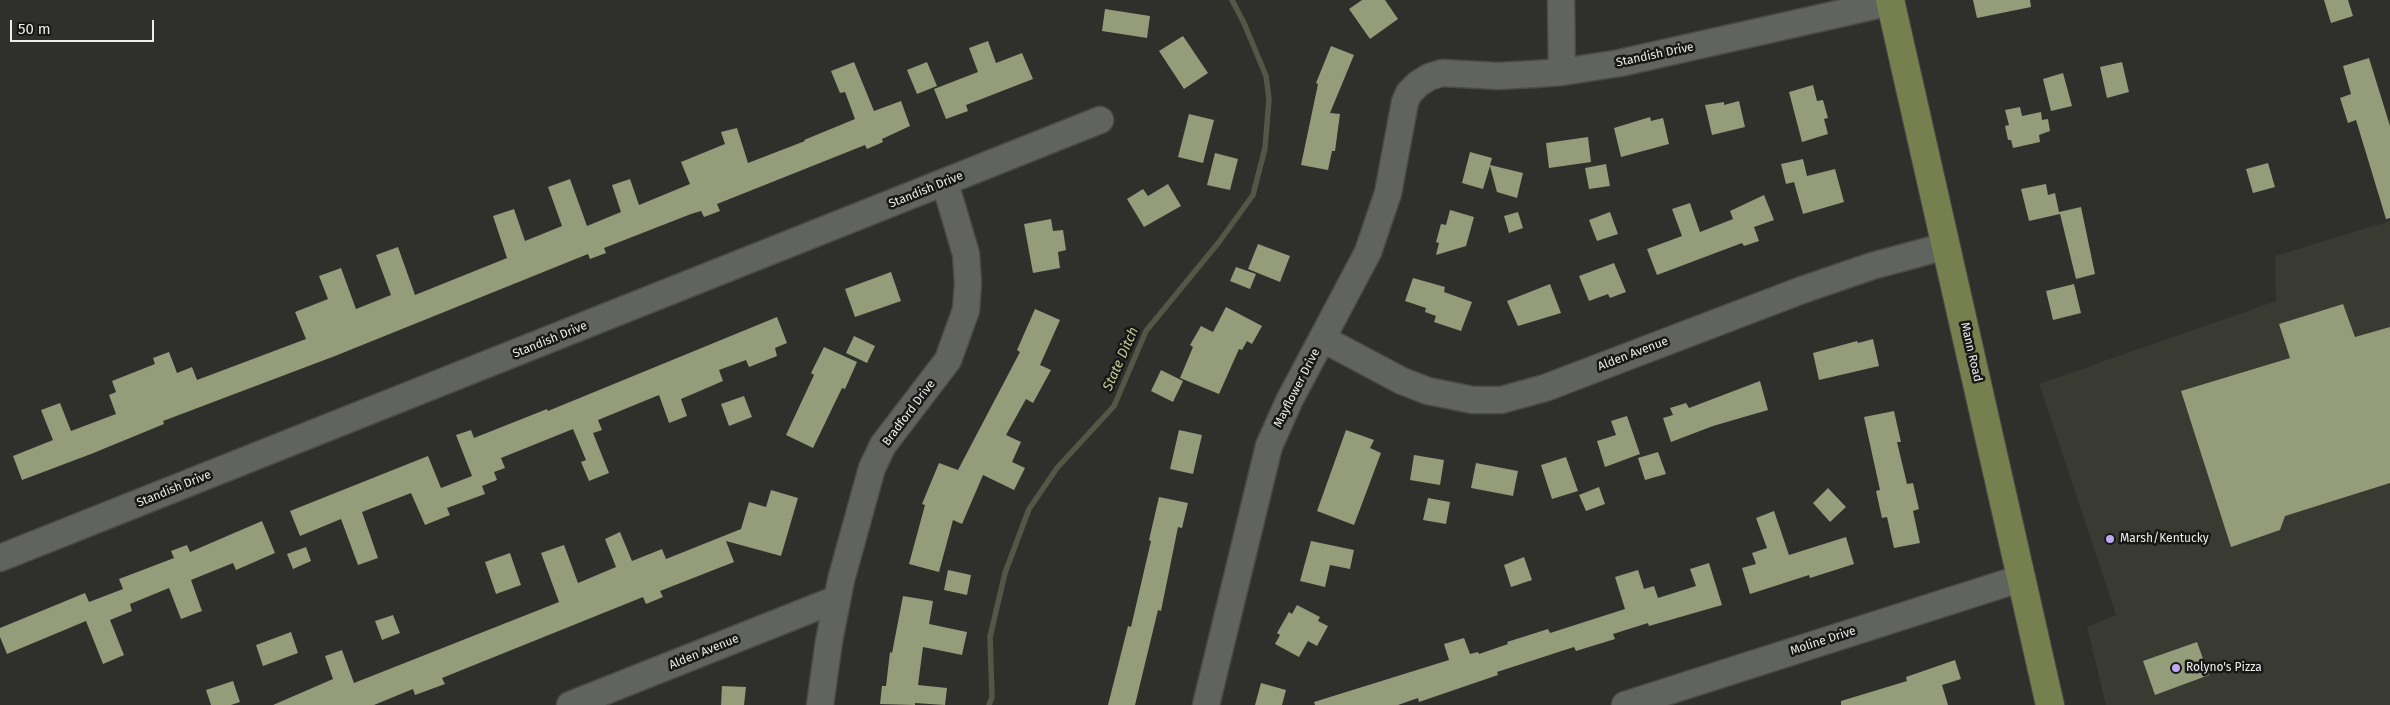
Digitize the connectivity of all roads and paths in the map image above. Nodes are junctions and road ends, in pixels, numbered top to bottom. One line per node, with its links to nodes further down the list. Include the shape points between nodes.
1 (1561, 0): 3 (street)
2 (1891, 1): 3 (street, Standish Drive, via 1620,64); 7 (main road, Mann Road)
3 (1562, 72): 4 (street, Standish Drive, via 1498,76 1442,73)
4 (1418, 84): 8 (street, Mayflower Drive, via 1405,102 1392,174 1371,244)
5 (1100, 120): 6 (street, Standish Drive)
6 (945, 183): 9 (street, Standish Drive); 11 (street, Bradford Drive, via 968,265 964,318 943,367 883,445 872,468 849,544)
7 (1946, 246): 8 (street, Alden Avenue, via 1802,290 1545,388 1501,400 1473,400 1428,391); 10 (main road, Mann Road)
8 (1323, 338): 14 (street, Mayflower Drive, via 1285,408 1264,461)
9 (0, 558)
10 (2022, 578): 15 (street, Moline Drive); 16 (main road, Mann Road)
11 (837, 599): 12 (street, Alden Avenue); 13 (street, Bradford Drive)
12 (570, 705)
13 (820, 705)
14 (1206, 705)
15 (1625, 705)
16 (2050, 705)

